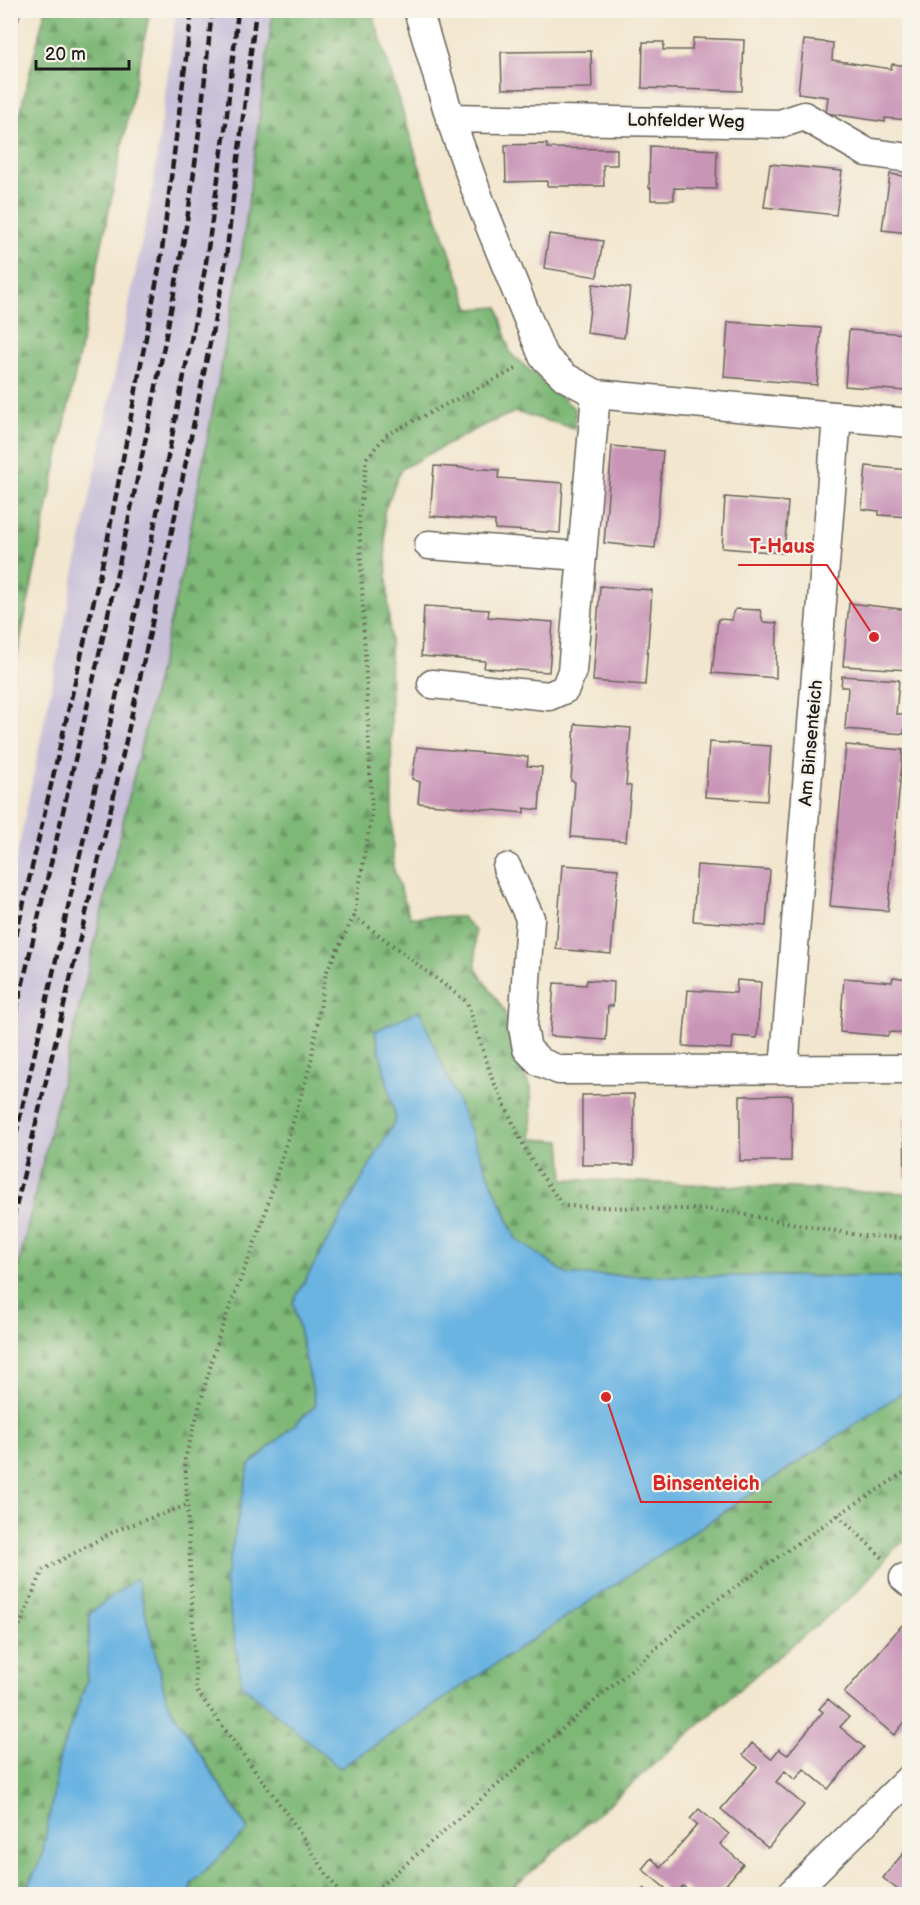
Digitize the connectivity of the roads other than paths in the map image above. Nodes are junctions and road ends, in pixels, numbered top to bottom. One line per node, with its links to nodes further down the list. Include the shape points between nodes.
1 (13, 10): 3 (lane)
2 (418, 10): 4 (street)
3 (10, 21)
4 (450, 118): 5 (street, Lohfelder Weg, via 780,124 804,116 866,152); 6 (street, via 543,356 565,376)
5 (909, 158)
6 (596, 394): 7 (street); 10 (street)
7 (837, 417): 8 (street); 13 (street, Am Binsenteich)
8 (909, 423)
9 (429, 545): 10 (street)
10 (581, 556): 11 (street, via 572,671 565,689 549,696)
11 (432, 684)
12 (507, 868): 13 (street, via 530,918 523,1028 527,1049 540,1062 558,1070)
13 (784, 1069): 14 (street)
14 (909, 1069)
15 (909, 1778): 16 (street)
16 (790, 1894)

